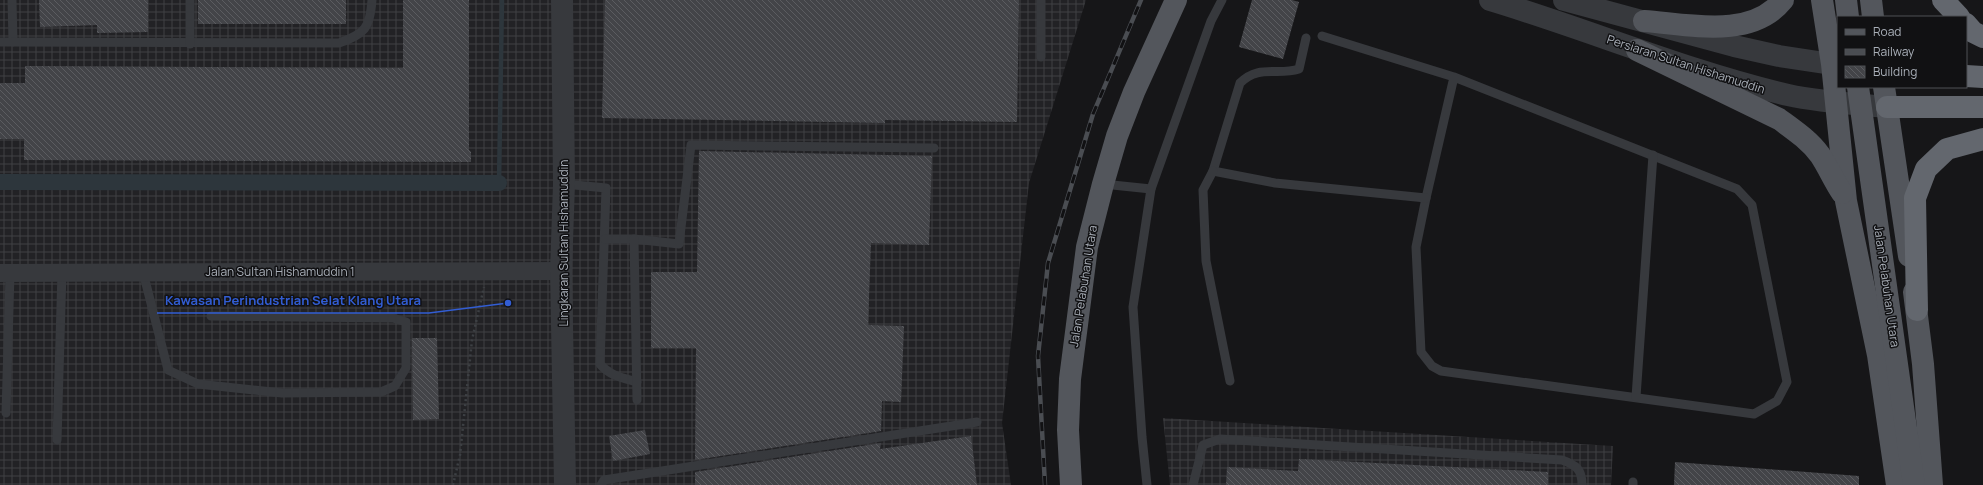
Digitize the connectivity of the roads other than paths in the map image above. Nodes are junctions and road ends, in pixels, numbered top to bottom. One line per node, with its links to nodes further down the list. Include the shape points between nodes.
1 (12, 0): 25 (lane)
2 (190, 0): 26 (lane)
3 (372, 0): 26 (lane, via 366,29 356,37 339,43)
4 (562, 0): 42 (street, Lingkaran Sultan Hishamuddin)
5 (1041, 0): 29 (lane)
6 (1171, 0): 27 (main road)
7 (1176, 0): 27 (main road)
8 (1222, 0): 44 (lane, via 1211,21)
9 (1490, 0): 28 (street, Persiaran Sultan Hishamuddin, via 1553,19)
10 (1564, 0): 19 (street)
11 (1783, 0): 19 (main road, via 1763,16 1743,24 1715,26)
12 (1822, 0): 30 (main road)
13 (1846, 0): 16 (main road)
14 (1871, 0): 17 (main road)
15 (1943, 0): 18 (highway)
16 (1848, 16)
17 (1874, 16)
18 (1958, 16)
19 (1644, 21): 30 (street, via 1778,56)
20 (1967, 25): 22 (highway)
21 (1322, 36): 32 (lane)
22 (1983, 37)
23 (1306, 38): 41 (lane, via 1299,69 1291,72 1255,72 1240,83)
24 (0, 42): 25 (lane)
25 (13, 42): 26 (lane)
26 (190, 44)
27 (1153, 50): 43 (main road, Jalan Pelabuhan Utara, via 1117,136)
28 (1636, 50): 36 (street, Persiaran Sultan Hishamuddin, via 1753,86 1789,95); 46 (main road, via 1792,128 1820,155)
29 (1041, 57)
30 (1835, 65): 36 (main road)
31 (1967, 76): 33 (highway)
32 (1454, 77): 40 (lane); 45 (lane)
33 (1983, 77)
34 (1858, 88): 69 (main road, Jalan Pelabuhan Utara, bridge)
35 (1885, 97): 36 (street, Persiaran Sultan Hishamuddin); 37 (highway); 53 (main road)
36 (1836, 102): 46 (main road)
37 (1983, 107)
38 (1983, 139): 53 (highway, via 1947,150 1926,169 1915,198)
39 (934, 148): 48 (lane, via 691,146 679,244)
40 (1653, 155): 57 (lane); 57 (lane, via 1737,189 1752,205 1787,382 1777,401 1754,414)
41 (1213, 171): 45 (lane, via 1276,183); 55 (lane, via 1203,190 1206,261)
42 (564, 184): 47 (lane, via 606,188); 49 (street, Lingkaran Sultan Hishamuddin)
43 (1102, 184): 44 (lane); 64 (main road, Jalan Pelabuhan Utara, via 1087,247 1070,379 1068,430)
44 (1151, 189): 65 (lane, via 1133,307)
45 (1426, 198): 57 (lane, via 1416,247 1421,352 1432,366 1441,372)
46 (1846, 201): 68 (main road, via 1878,355)
47 (605, 239): 48 (lane); 56 (lane, via 600,364 612,375)
48 (634, 239): 56 (lane)
49 (561, 271): 51 (street, Jalan Sultan Hishamuddin 1); 62 (street, Lingkaran Sultan Hishamuddin)
50 (62, 272): 51 (street, Jalan Sultan Hishamuddin 1); 52 (street, Jalan Sultan Hishamuddin 1); 61 (lane)
51 (143, 272): 54 (lane, via 168,370 198,384 282,393 381,392 395,386 406,368 406,322 393,318)
52 (5, 273): 59 (lane)
53 (1917, 310): 70 (main road)
54 (211, 316)
55 (1230, 381)
56 (638, 382): 58 (lane)
57 (1636, 397)
58 (637, 400)
59 (6, 413)
60 (977, 422): 63 (lane, via 604,480)
61 (57, 440)
62 (565, 485)
63 (601, 485)
64 (1071, 485)
65 (1147, 485)
66 (1193, 485): 67 (lane, via 1203,445 1220,440 1562,460 1574,465 1582,476)
67 (1582, 485)
68 (1897, 485)
69 (1914, 485)
70 (1932, 485)

